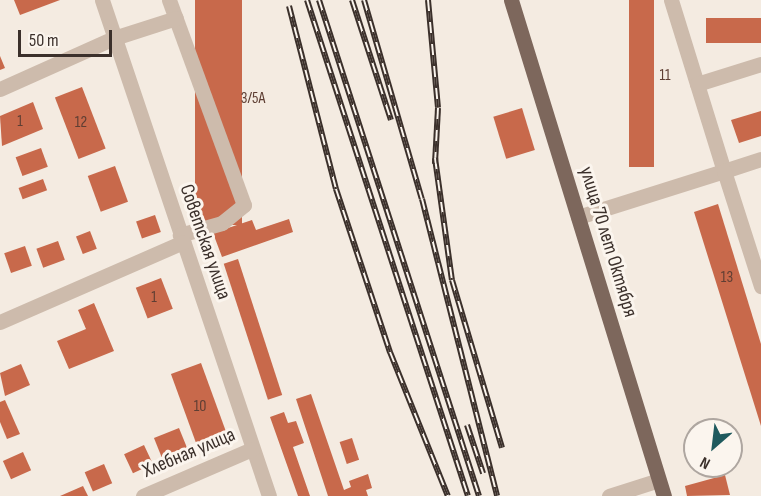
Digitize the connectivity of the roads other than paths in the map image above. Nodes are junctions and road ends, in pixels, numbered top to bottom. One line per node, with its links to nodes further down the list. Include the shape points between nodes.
1 (102, 0): 6 (street, Советская улица)
2 (169, 0): 5 (street)
3 (511, 0): 12 (main road, улица 70 лет Октября)
4 (671, 0): 8 (street)
5 (176, 18): 6 (street); 13 (street, via 244,205 222,223)
6 (114, 38): 9 (street); 13 (street, Советская улица)
7 (761, 64): 8 (street)
8 (697, 84): 11 (street)
9 (0, 89)
10 (761, 159): 11 (street)
11 (724, 171): 12 (street); 14 (street)
12 (578, 217): 18 (main road, улица 70 лет Октября)
13 (182, 238): 16 (street); 17 (street, Советская улица)
14 (757, 261): 15 (street)
15 (761, 286)
16 (0, 322)
17 (252, 449): 19 (street, Хлебная улица); 20 (street, Советская улица)
18 (659, 480): 21 (street); 22 (main road, улица 70 лет Октября)
19 (143, 496)
20 (269, 496)
21 (609, 496)
22 (664, 496)

